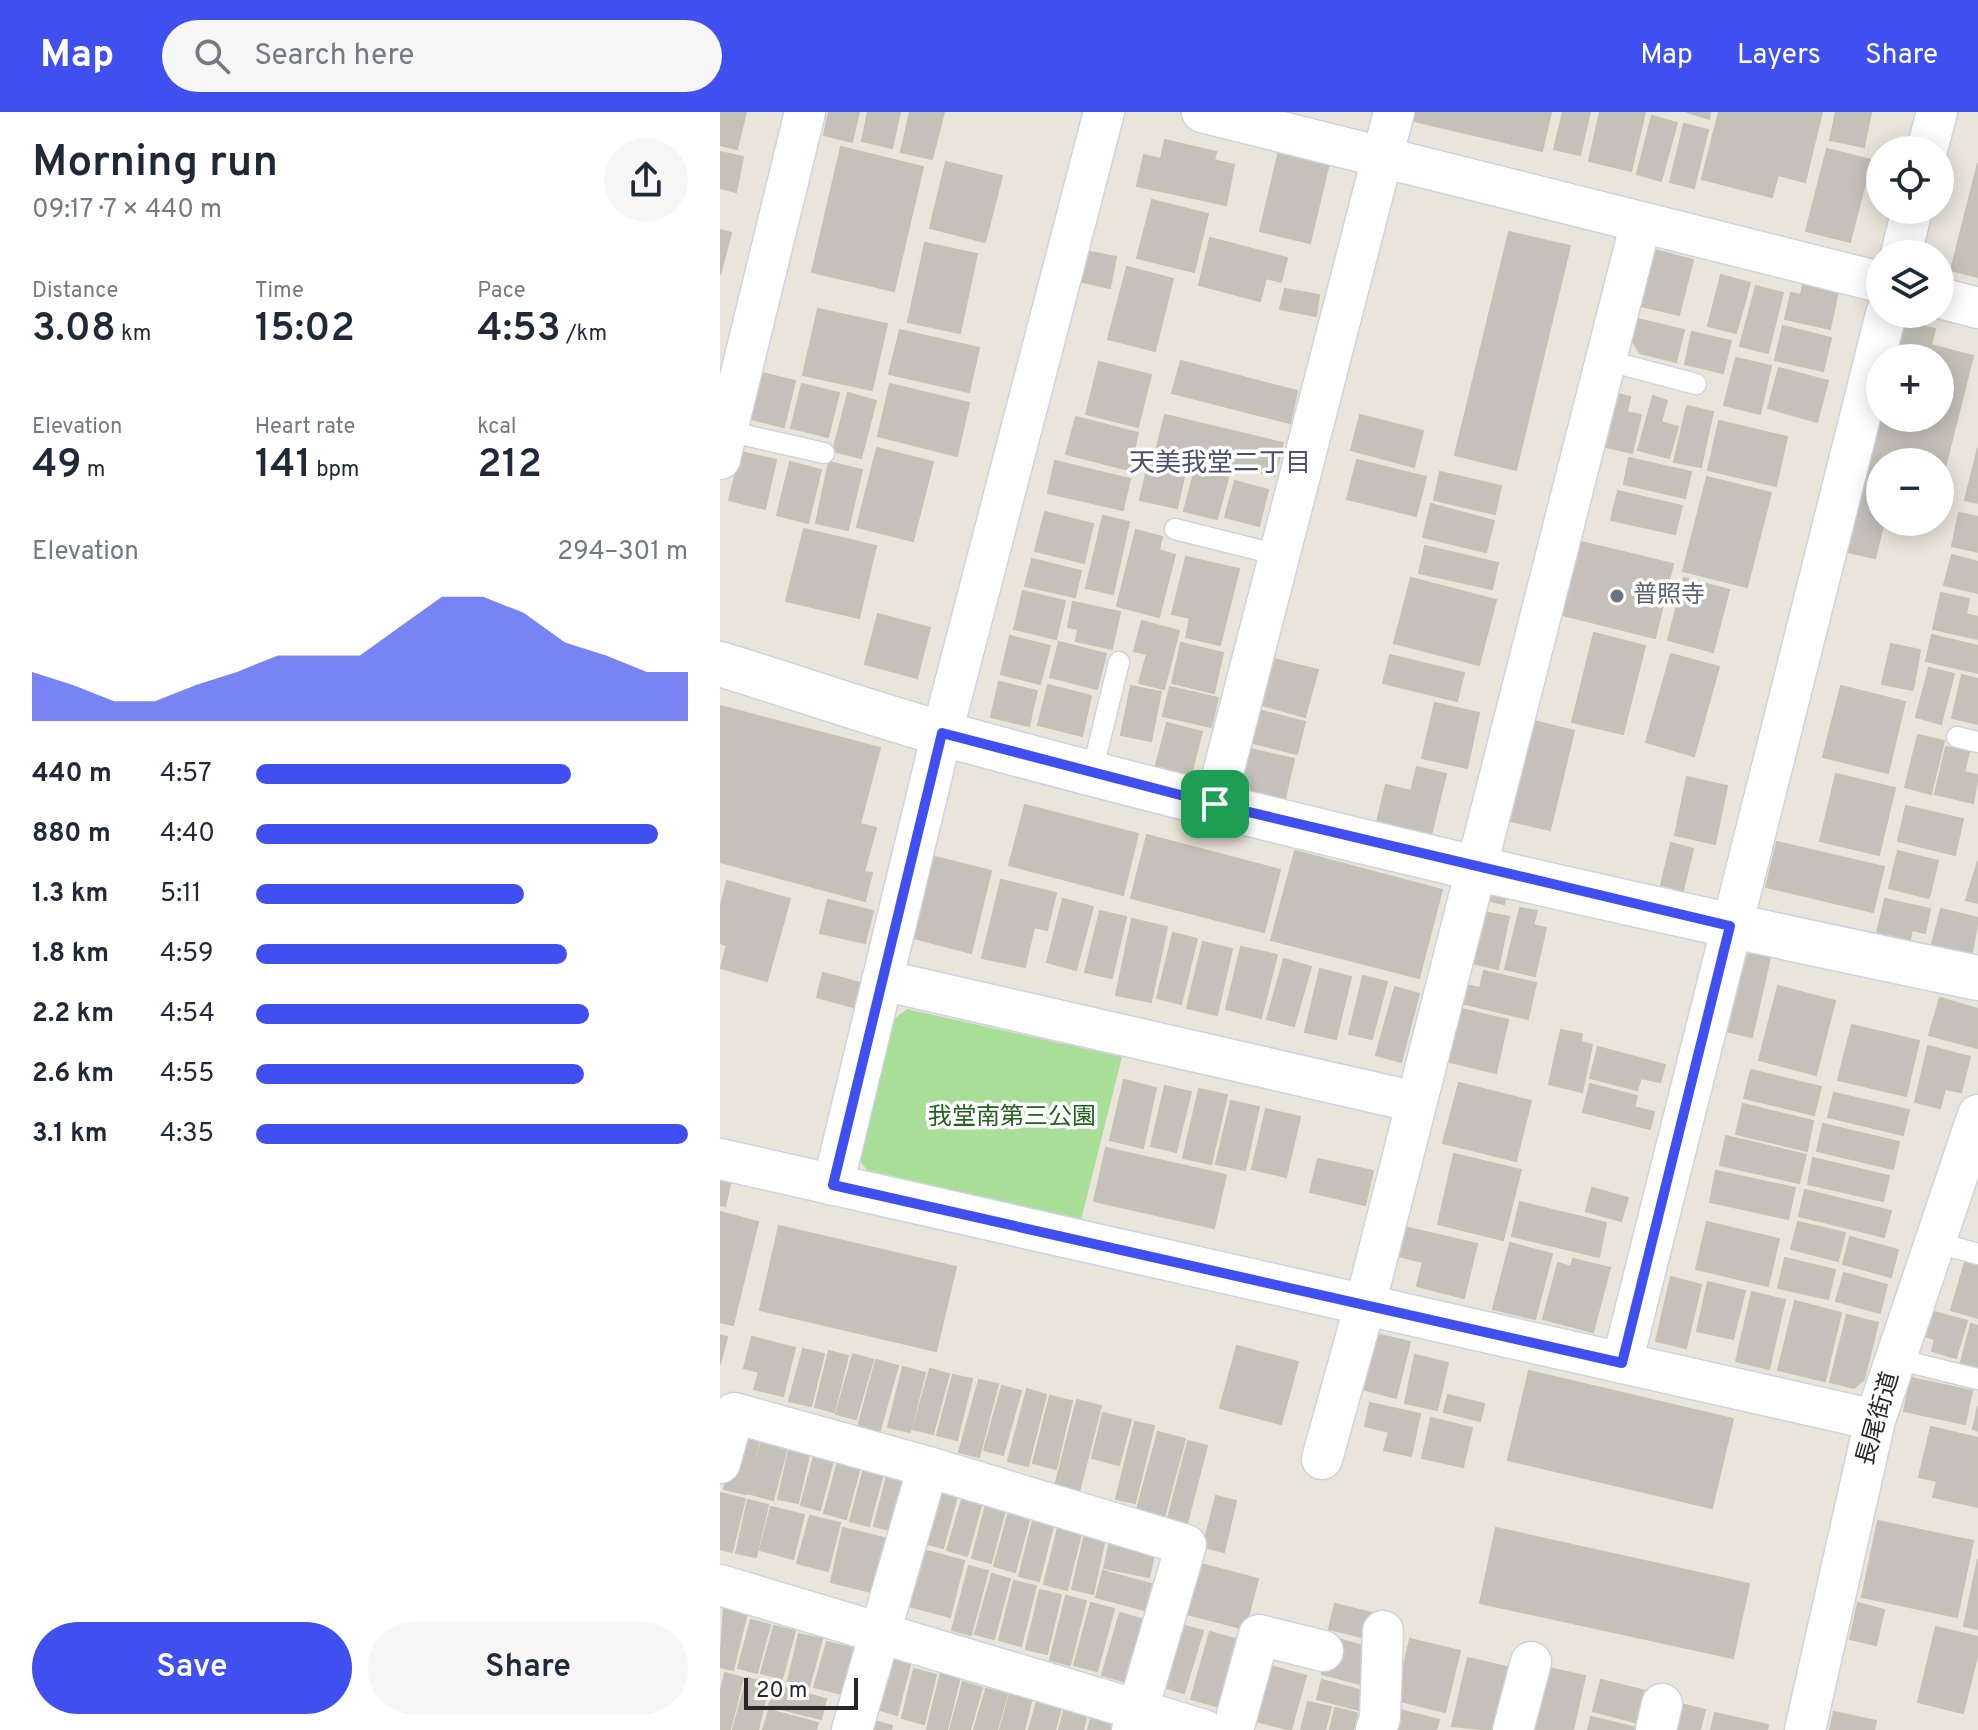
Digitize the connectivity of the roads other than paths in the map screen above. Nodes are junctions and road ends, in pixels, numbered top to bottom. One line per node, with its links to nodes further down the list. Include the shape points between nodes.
1 (805, 112): 15 (street)
2 (1104, 112): 21 (street)
3 (1202, 112): 7 (street)
4 (1394, 112): 7 (street)
5 (1937, 112): 6 (street)
6 (1931, 136)
7 (1383, 157): 8 (street); 18 (street)
8 (1641, 222): 9 (street); 13 (street)
9 (1866, 278)
10 (1954, 302): 11 (street)
11 (1978, 308)
12 (1882, 328): 27 (street)
13 (1605, 360): 14 (lane); 26 (street)
14 (1696, 384)
15 (724, 445): 16 (lane)
16 (824, 453)
17 (1175, 529): 18 (lane)
18 (1279, 555): 25 (street)
19 (1119, 662): 24 (lane)
20 (720, 664): 21 (street)
21 (942, 733): 24 (street); 29 (street)
22 (1957, 737): 23 (lane)
23 (1978, 742)
24 (1092, 772): 25 (street)
25 (1215, 804): 26 (street)
26 (1476, 866): 27 (street); 30 (street)
27 (1730, 926): 28 (street); 38 (street)
28 (1978, 978)
29 (882, 980): 30 (street); 33 (street)
30 (1416, 1102): 36 (street)
31 (1978, 1115): 34 (street, 長尾街道)
32 (720, 1159): 33 (street)
33 (833, 1185): 36 (street)
34 (1935, 1242): 35 (lane); 37 (street, 長尾街道)
35 (1978, 1254)
36 (1365, 1305): 38 (street); 41 (street)
37 (1896, 1359): 39 (lane); 40 (street, 長尾街道)
38 (1622, 1363): 40 (street)
39 (1978, 1379)
40 (1875, 1420): 55 (street, 長尾街道)
41 (1322, 1459)
42 (720, 1463): 43 (street, via 734,1413)
43 (928, 1467): 46 (street); 49 (street, via 1186,1545)
44 (720, 1585): 46 (street)
45 (1383, 1631): 53 (street)
46 (880, 1633): 49 (street); 50 (street)
47 (1323, 1651): 52 (street, via 1259,1635)
48 (1531, 1662): 54 (street)
49 (1135, 1720): 51 (street)
50 (852, 1730)
51 (1204, 1730)
52 (1233, 1730)
53 (1376, 1730)
54 (1513, 1730)
55 (1805, 1730)

